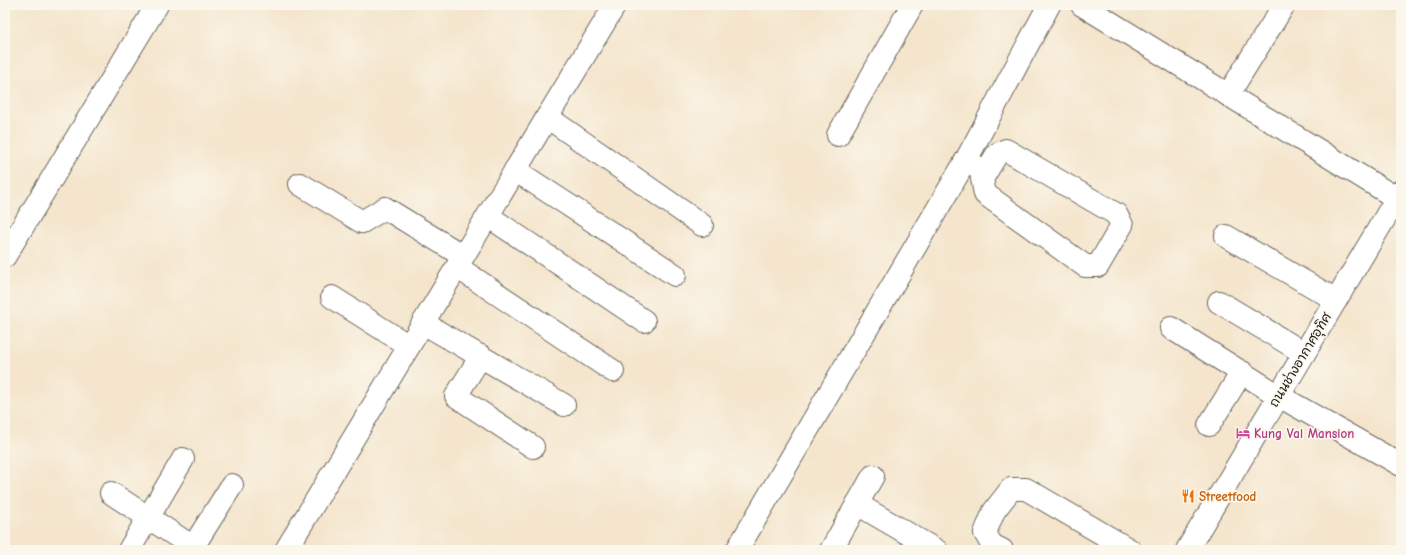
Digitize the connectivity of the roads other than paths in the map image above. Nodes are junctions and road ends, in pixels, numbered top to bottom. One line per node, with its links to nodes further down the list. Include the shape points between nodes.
1 (157, 5): 18 (street)
2 (615, 5): 8 (street)
3 (912, 5): 9 (street)
4 (1049, 5): 10 (street)
5 (1082, 5): 7 (street)
6 (1284, 5): 7 (street)
7 (1228, 95): 14 (street)
8 (547, 117): 11 (street); 16 (street)
9 (838, 135)
10 (965, 162): 12 (street, via 980,168); 46 (street)
11 (515, 170): 15 (street); 20 (street)
12 (982, 180): 12 (street, via 985,194 1085,266 1098,266 1122,225 1116,214 1006,150 997,154)
13 (300, 184): 19 (street, via 362,222 385,208)
14 (1400, 197): 22 (street, ถนนช่างอากาศอุทิศ)
15 (488, 216): 19 (street); 24 (street)
16 (702, 225)
17 (1226, 236): 22 (street)
18 (5, 256)
19 (460, 262): 25 (street); 30 (street)
20 (675, 275)
21 (332, 297): 27 (street)
22 (1336, 300): 28 (street, ถนนช่างอากาศอุทิศ)
23 (1220, 302): 28 (street)
24 (644, 321)
25 (423, 323): 27 (street); 29 (street)
26 (1171, 328): 31 (street)
27 (409, 346): 45 (street)
28 (1304, 353): 32 (street, ถนนช่างอากาศอุทิศ)
29 (481, 356): 33 (street); 35 (street, via 456,396)
30 (613, 371)
31 (1242, 372): 32 (street); 34 (street)
32 (1279, 396): 37 (street); 51 (street, ถนนช่างอากาศอุทิศ)
33 (564, 405)
34 (1209, 424)
35 (533, 447)
36 (183, 459): 42 (street)
37 (1401, 465)
38 (873, 476): 41 (street)
39 (232, 485): 43 (street)
40 (111, 493): 42 (street)
41 (857, 504): 47 (street); 48 (street)
42 (148, 517): 43 (street); 44 (street)
43 (192, 549)
44 (129, 550)
45 (286, 550)
46 (737, 550)
47 (831, 550)
48 (936, 550)
49 (1002, 550): 50 (street, via 992,545 985,533 994,511 1011,489 1026,489)
50 (1130, 550)
51 (1187, 550)

